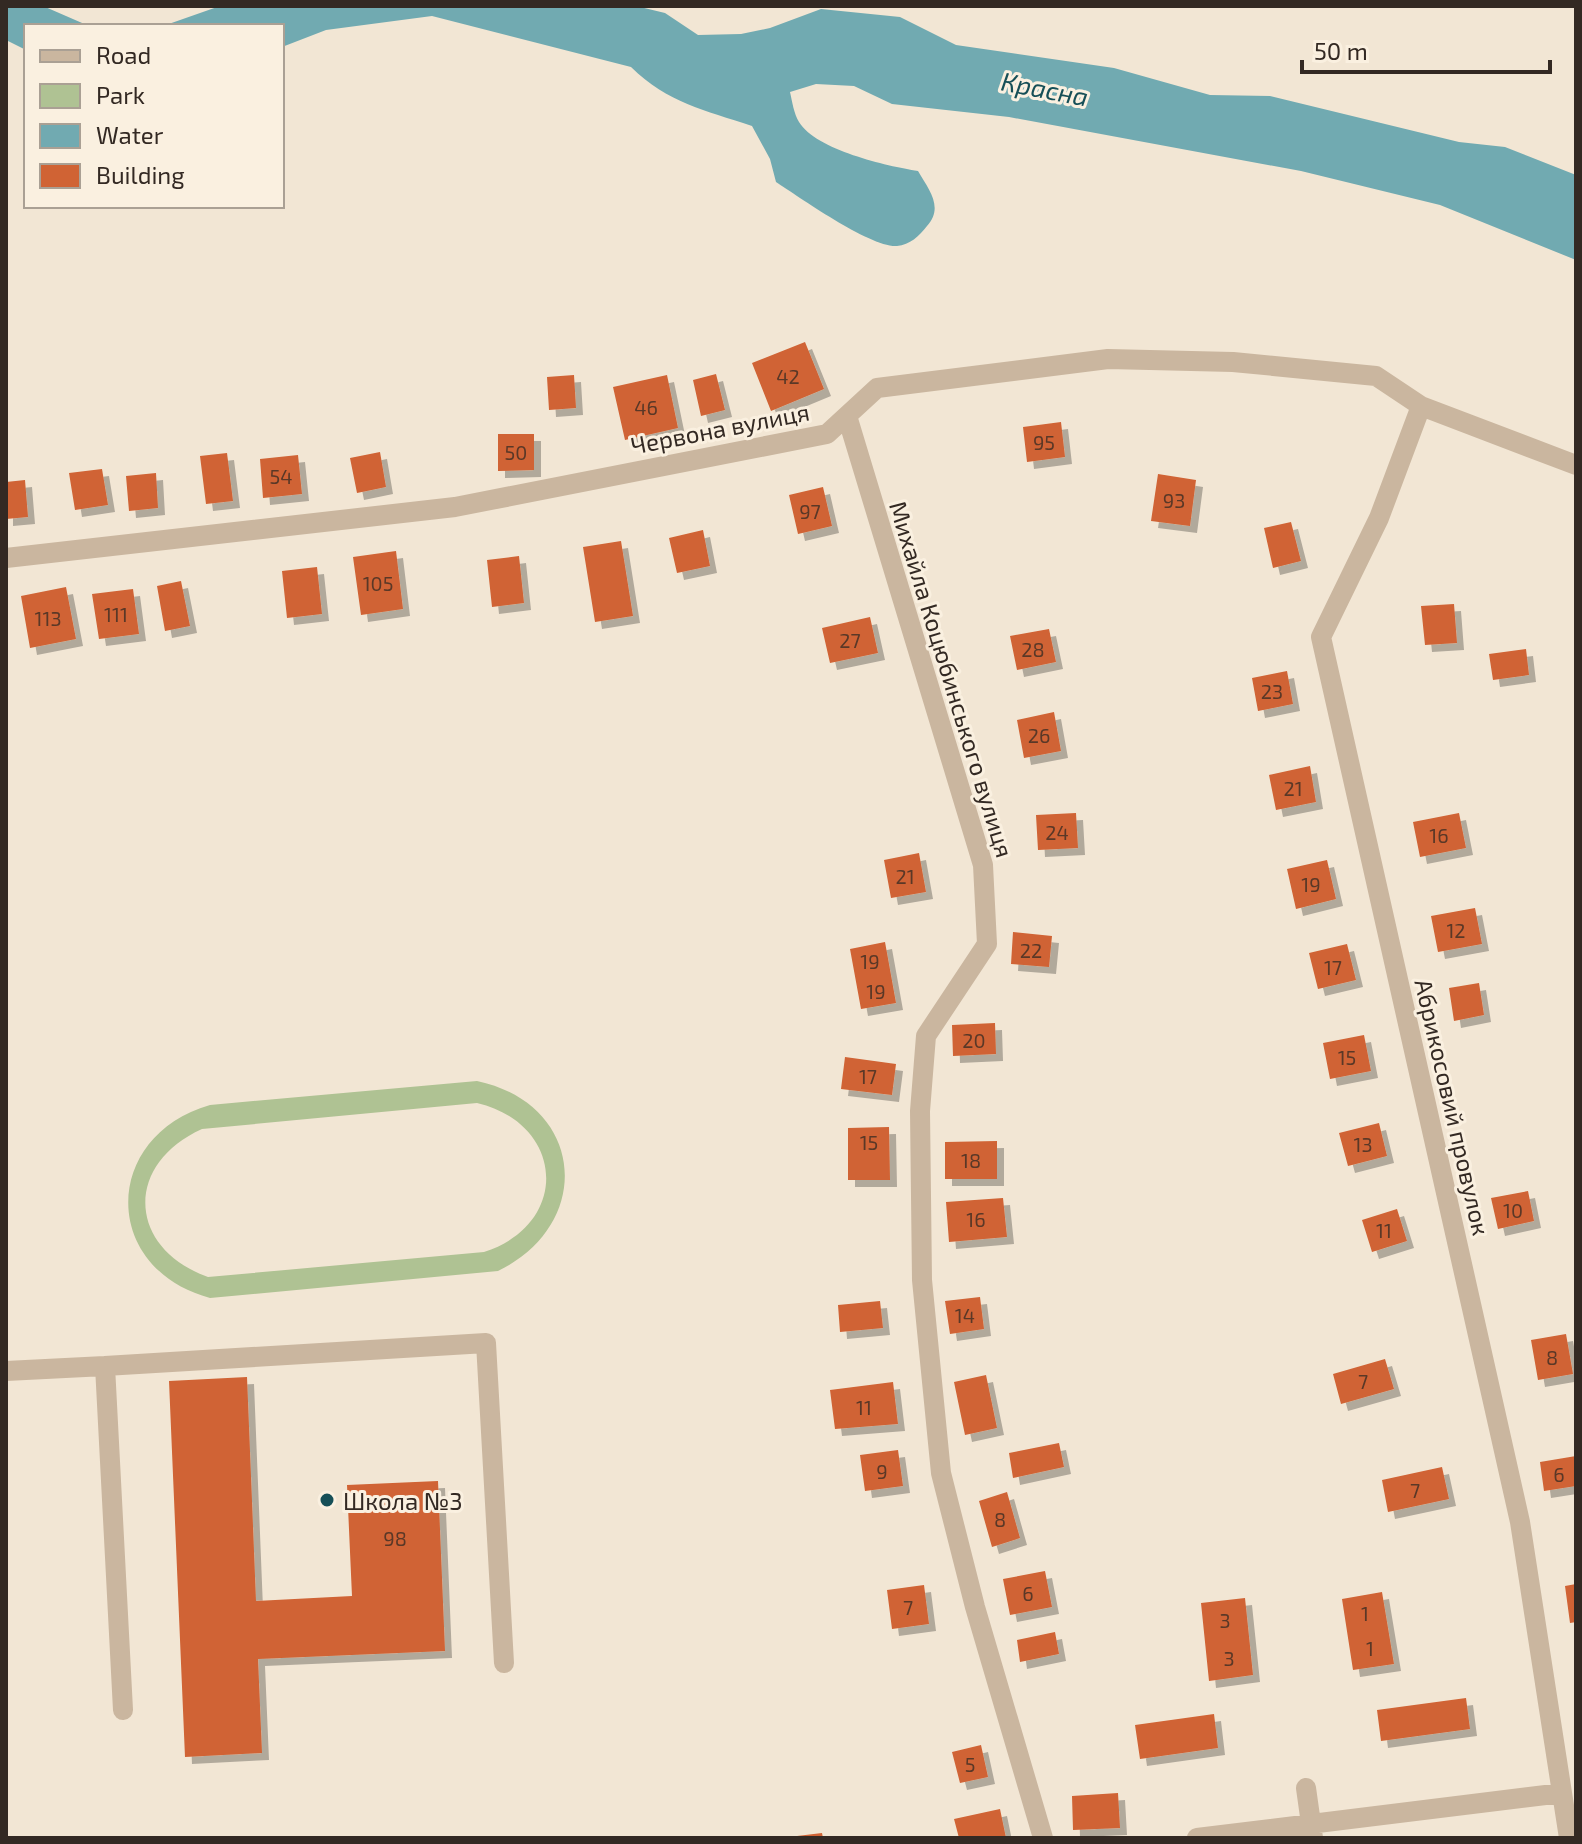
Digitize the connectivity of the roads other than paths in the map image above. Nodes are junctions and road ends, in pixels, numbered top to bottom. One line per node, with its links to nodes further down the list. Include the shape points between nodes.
1 (1421, 406): 2 (street, Червона вулиця, via 1376,376 1233,362 1108,359 877,388); 3 (street, Червона вулиця); 10 (street, Абрикосовий провулок, via 1379,518 1321,637 1520,1522)
2 (847, 416): 4 (street, Червона вулиця, via 827,434 455,507); 12 (street, Михайла Коцюбинського вулиця, via 983,865 987,944 926,1036 920,1111 922,1280 941,1473)
3 (1576, 465)
4 (6, 558)
5 (105, 1366): 6 (street); 7 (street, via 486,1343); 8 (street)
6 (6, 1371)
7 (504, 1663)
8 (123, 1710)
9 (1306, 1788): 11 (street)
10 (1562, 1793): 11 (street); 14 (street, Абрикосовий провулок)
11 (1312, 1831): 13 (street)
12 (1043, 1838)
13 (1197, 1838)
14 (1569, 1838)

